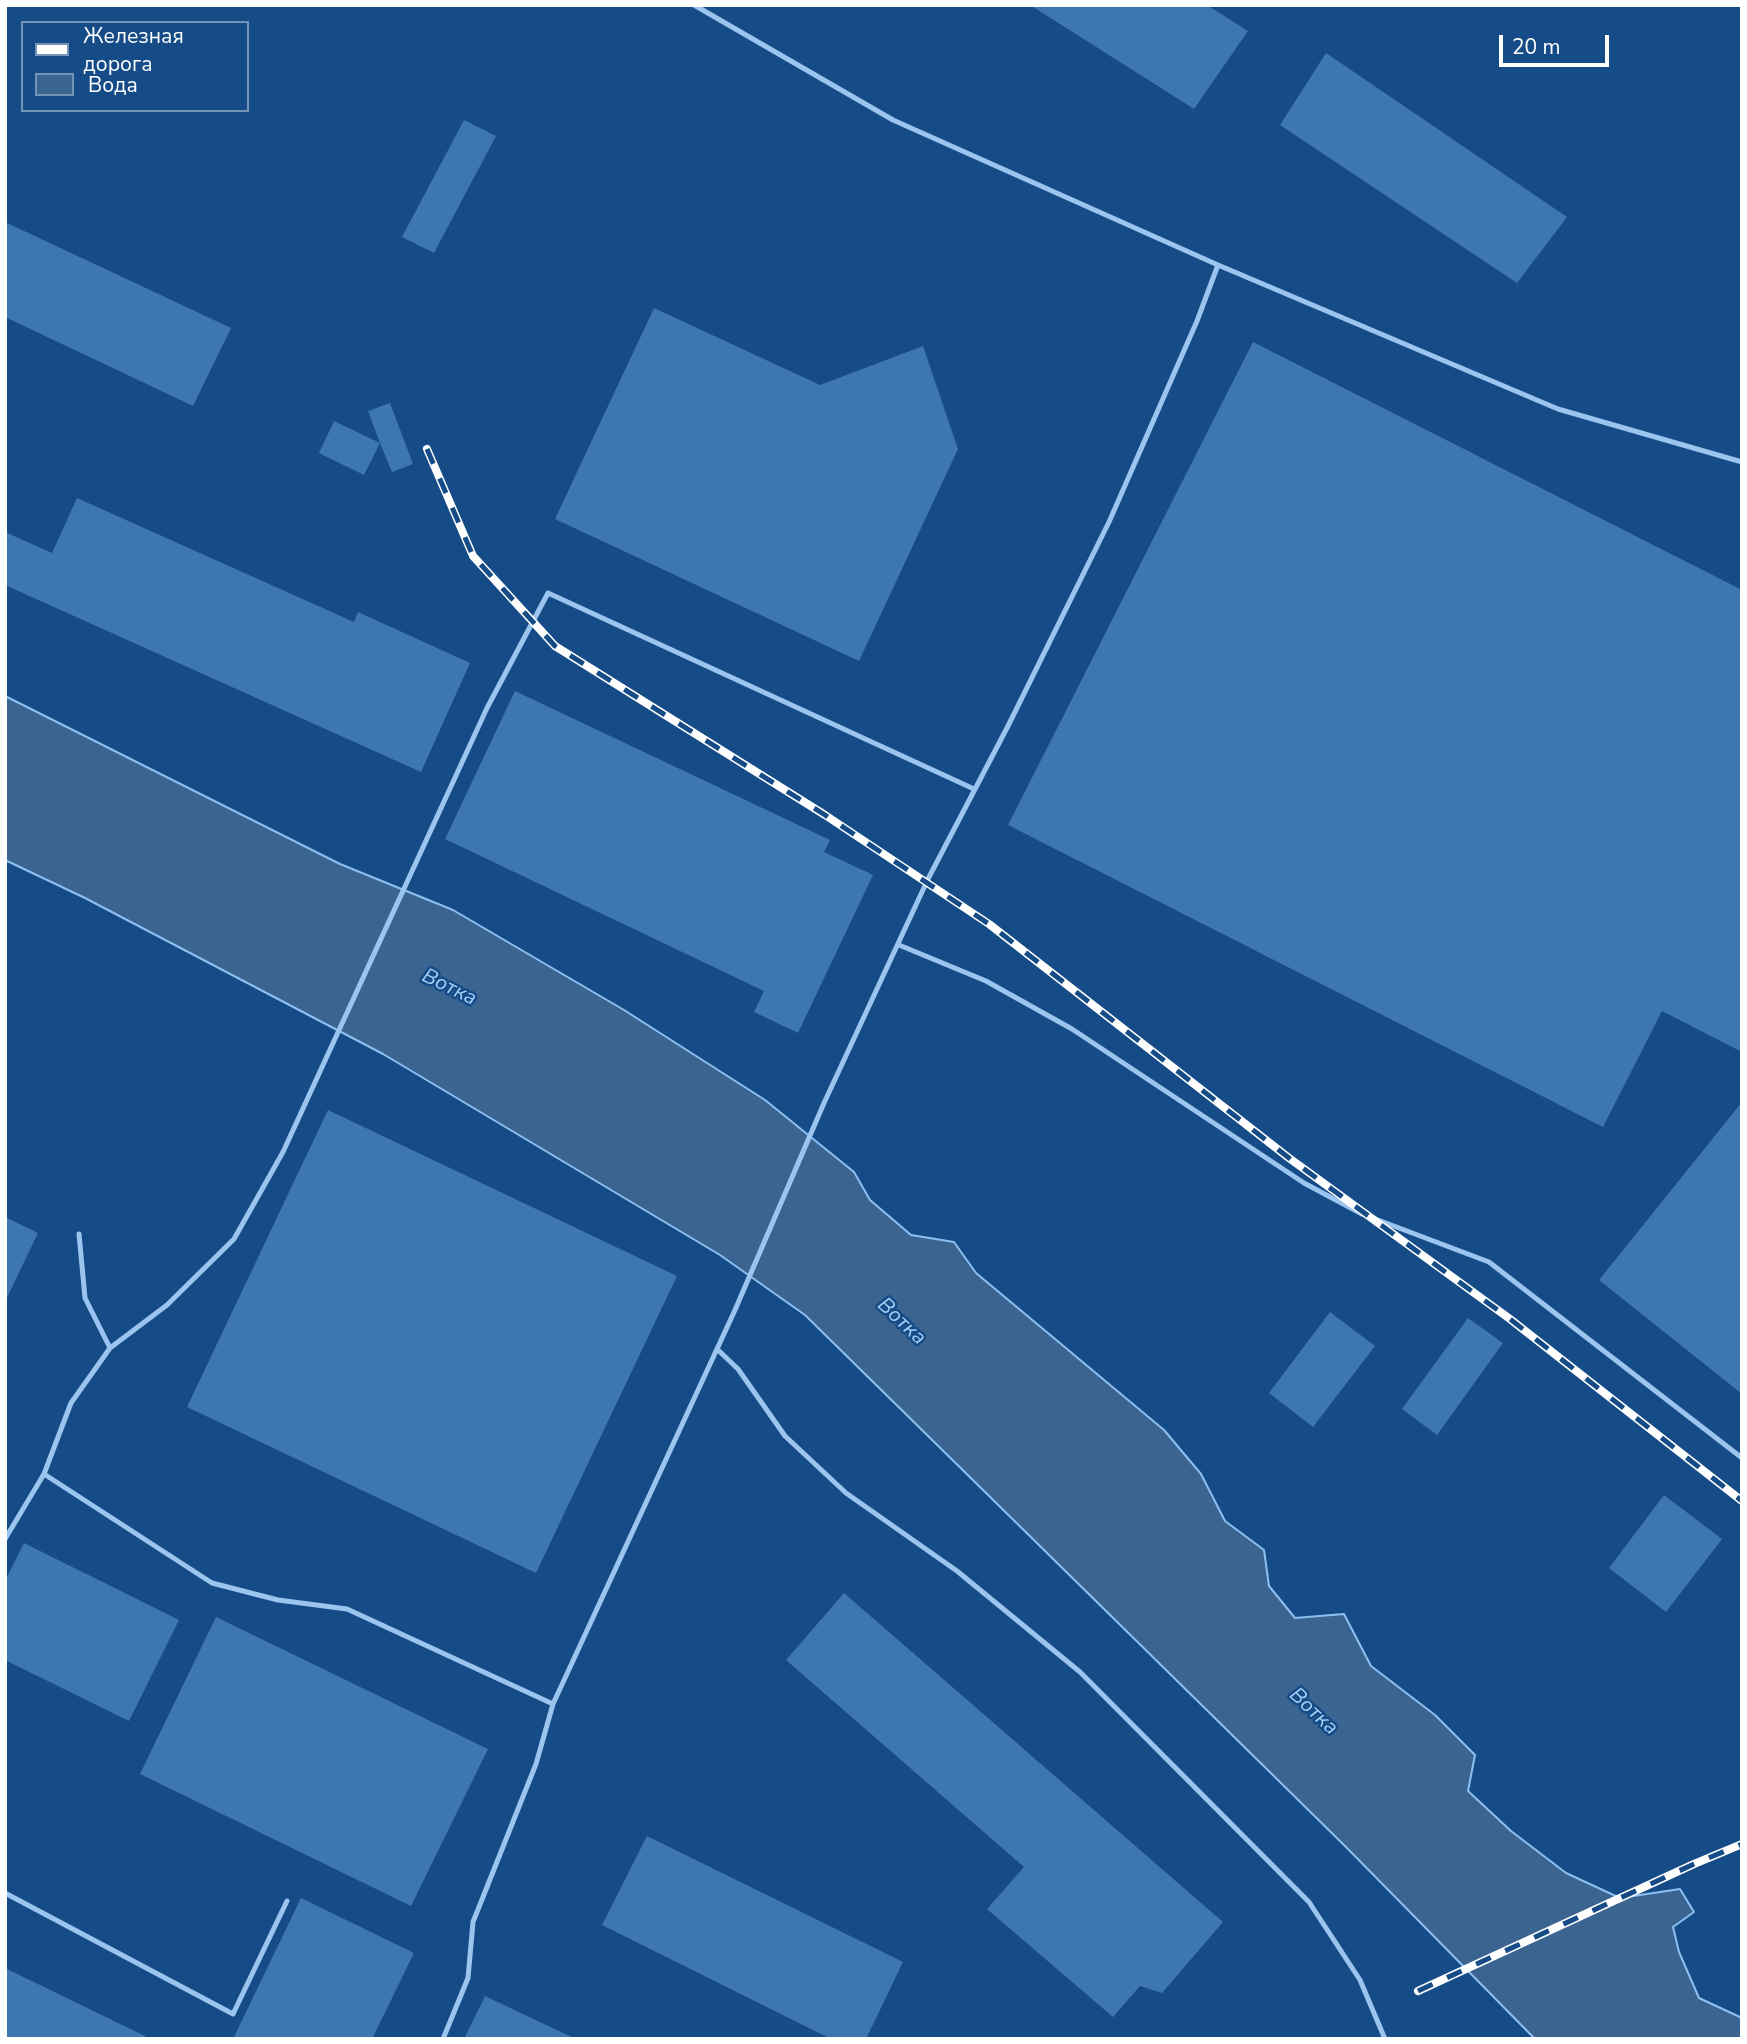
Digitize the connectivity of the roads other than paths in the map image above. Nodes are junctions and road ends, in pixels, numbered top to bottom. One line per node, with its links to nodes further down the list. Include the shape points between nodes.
1 (694, 5): 2 (lane, via 893,121)
2 (1218, 265): 3 (lane, via 1558,409); 4 (lane, via 1109,522)
3 (1742, 462)
4 (974, 789): 5 (lane); 7 (lane, via 548,593 487,708 283,1152 234,1239 167,1305)
5 (899, 945): 8 (lane); 9 (lane, via 986,981 1072,1029 1315,1189 1362,1214 1489,1262)
6 (79, 1234): 7 (lane, via 85,1298)
7 (110, 1348): 10 (lane, via 72,1403)
8 (717, 1349): 12 (lane); 16 (lane, via 738,1369 785,1436 846,1493 957,1571 1080,1672 1309,1902 1360,1980)
9 (1742, 1458)
10 (44, 1474): 11 (lane); 12 (lane, via 212,1583 278,1600 347,1609)
11 (5, 1539)
12 (553, 1704): 15 (lane, via 536,1764 473,1922 468,1978)
13 (5, 1893): 14 (lane, via 233,2014)
14 (287, 1901)
15 (443, 2039)
16 (1385, 2039)

